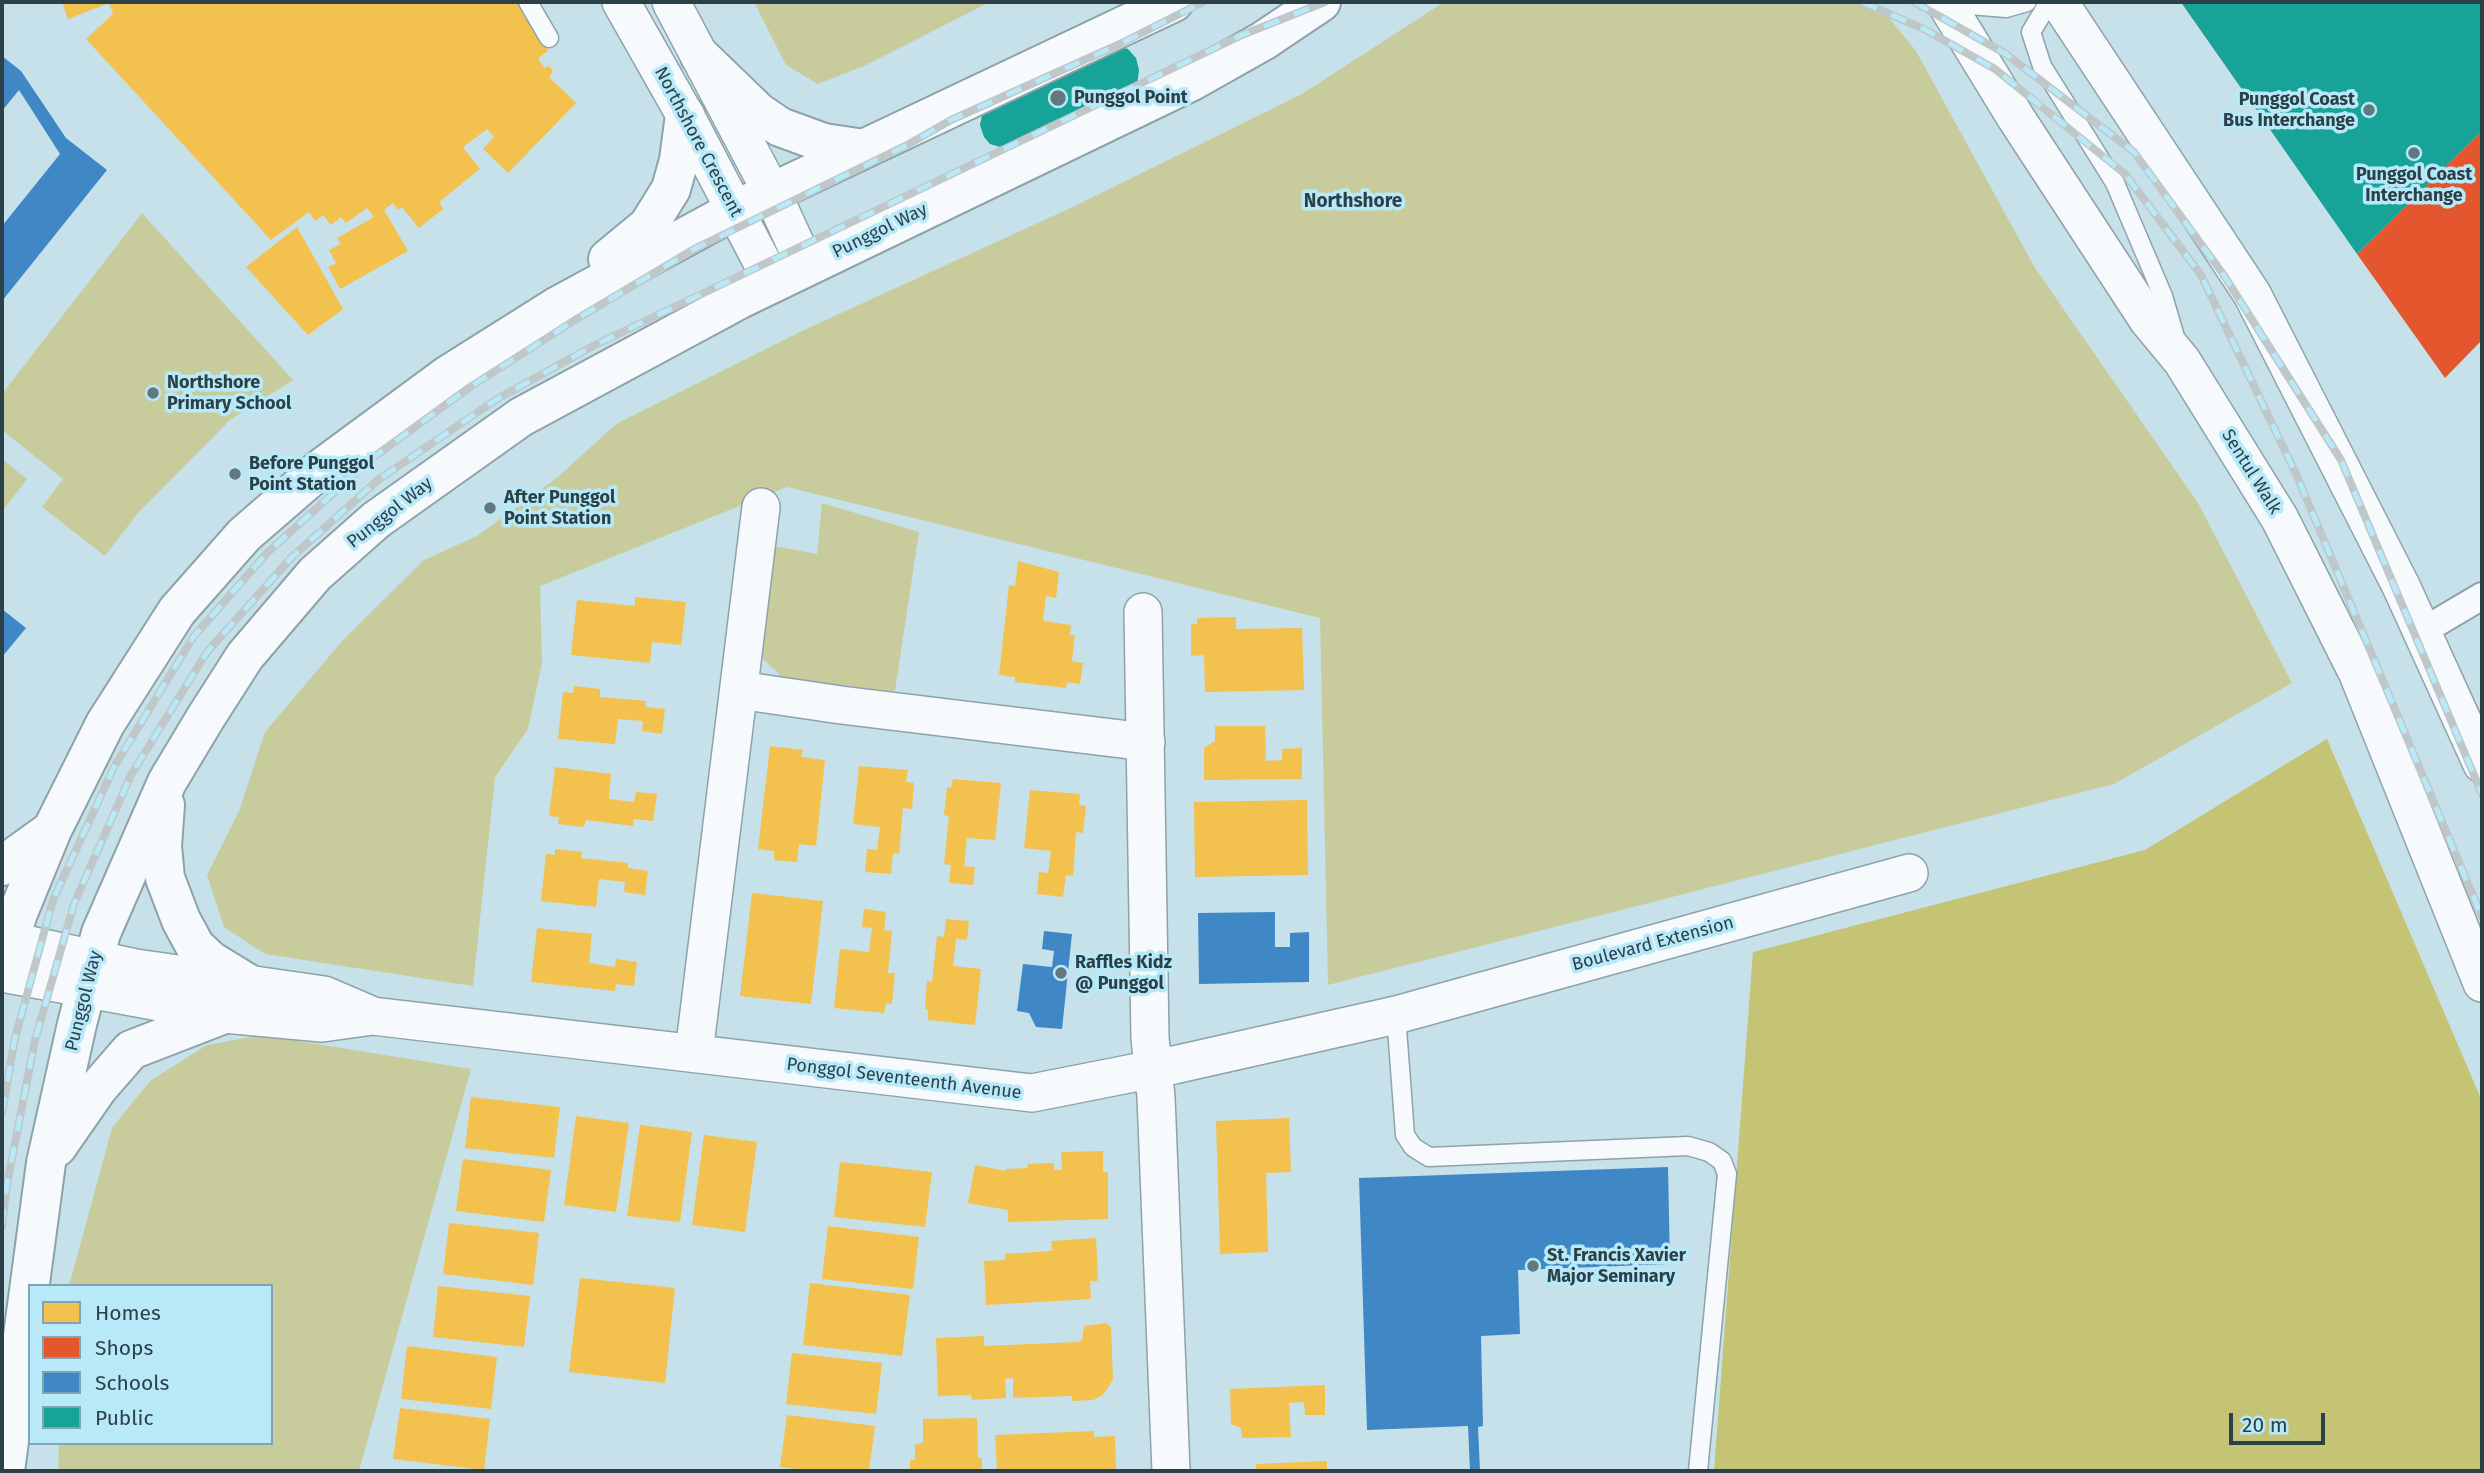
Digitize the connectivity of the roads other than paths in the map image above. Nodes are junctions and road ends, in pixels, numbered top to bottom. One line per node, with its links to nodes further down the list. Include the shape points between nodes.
1 (528, 2): 10 (lane)
2 (621, 2): 12 (street, Northshore Crescent)
3 (671, 2): 11 (street)
4 (1174, 2): 13 (main road)
5 (1321, 2): 16 (main road, Punggol Way, via 1192,81)
6 (1946, 2): 7 (lane, via 2006,8); 18 (street, Sentul Walk, via 2148,320)
7 (2027, 2)
8 (2049, 2): 18 (lane, via 2031,32 2042,66 2115,183 2163,296)
9 (2059, 2): 22 (street, via 2252,294)
10 (549, 38)
11 (699, 56): 13 (main road, via 780,127 824,143); 14 (street)
12 (685, 115): 15 (street, Northshore Crescent); 17 (main road, via 671,189 648,226)
13 (864, 149): 14 (main road)
14 (772, 192): 15 (main road); 16 (street)
15 (735, 210): 16 (street, Northshore Crescent); 17 (main road)
16 (790, 275): 26 (main road, Punggol Way, via 521,417 376,520 315,574 245,656)
17 (533, 320): 27 (main road, via 448,375 318,470 244,536 177,611 105,724)
18 (2182, 361): 33 (street, Sentul Walk, via 2280,519 2358,674)
19 (761, 508): 23 (street)
20 (2482, 596): 22 (street)
21 (1143, 612): 24 (street)
22 (2423, 631): 25 (street)
23 (739, 690): 24 (street); 37 (street)
24 (1146, 742): 38 (street)
25 (2482, 764)
26 (167, 782): 31 (main road, Punggol Way, via 101,933); 32 (main road, via 162,846 165,878 181,920 195,946)
27 (52, 830): 28 (main road); 30 (main road)
28 (2, 866)
29 (1909, 873): 35 (street, Boulevard Extension)
30 (4, 954): 31 (street, Ponggol Seventeenth Avenue)
31 (89, 974): 32 (street, Ponggol Seventeenth Avenue, via 136,968); 34 (street, Ponggol Seventeenth Avenue); 39 (main road, Punggol Way)
32 (247, 983): 36 (street, Ponggol Seventeenth Avenue, via 324,995)
33 (2482, 983)
34 (224, 1014): 36 (street, Ponggol Seventeenth Avenue, via 323,1023); 39 (main road, via 131,1050 98,1087)
35 (1396, 1014): 38 (street, Ponggol Seventeenth Avenue); 44 (lane, via 1405,1135 1429,1157 1688,1146 1722,1161 1727,1174)
36 (373, 1016): 37 (street, Ponggol Seventeenth Avenue)
37 (694, 1053): 38 (street, Ponggol Seventeenth Avenue, via 1032,1093)
38 (1153, 1069): 43 (street)
39 (46, 1163): 40 (main road, Punggol Way)
40 (30, 1284)
41 (28, 1298): 42 (main road, Punggol Way)
42 (5, 1471)
43 (1171, 1471)
44 (1698, 1471)

